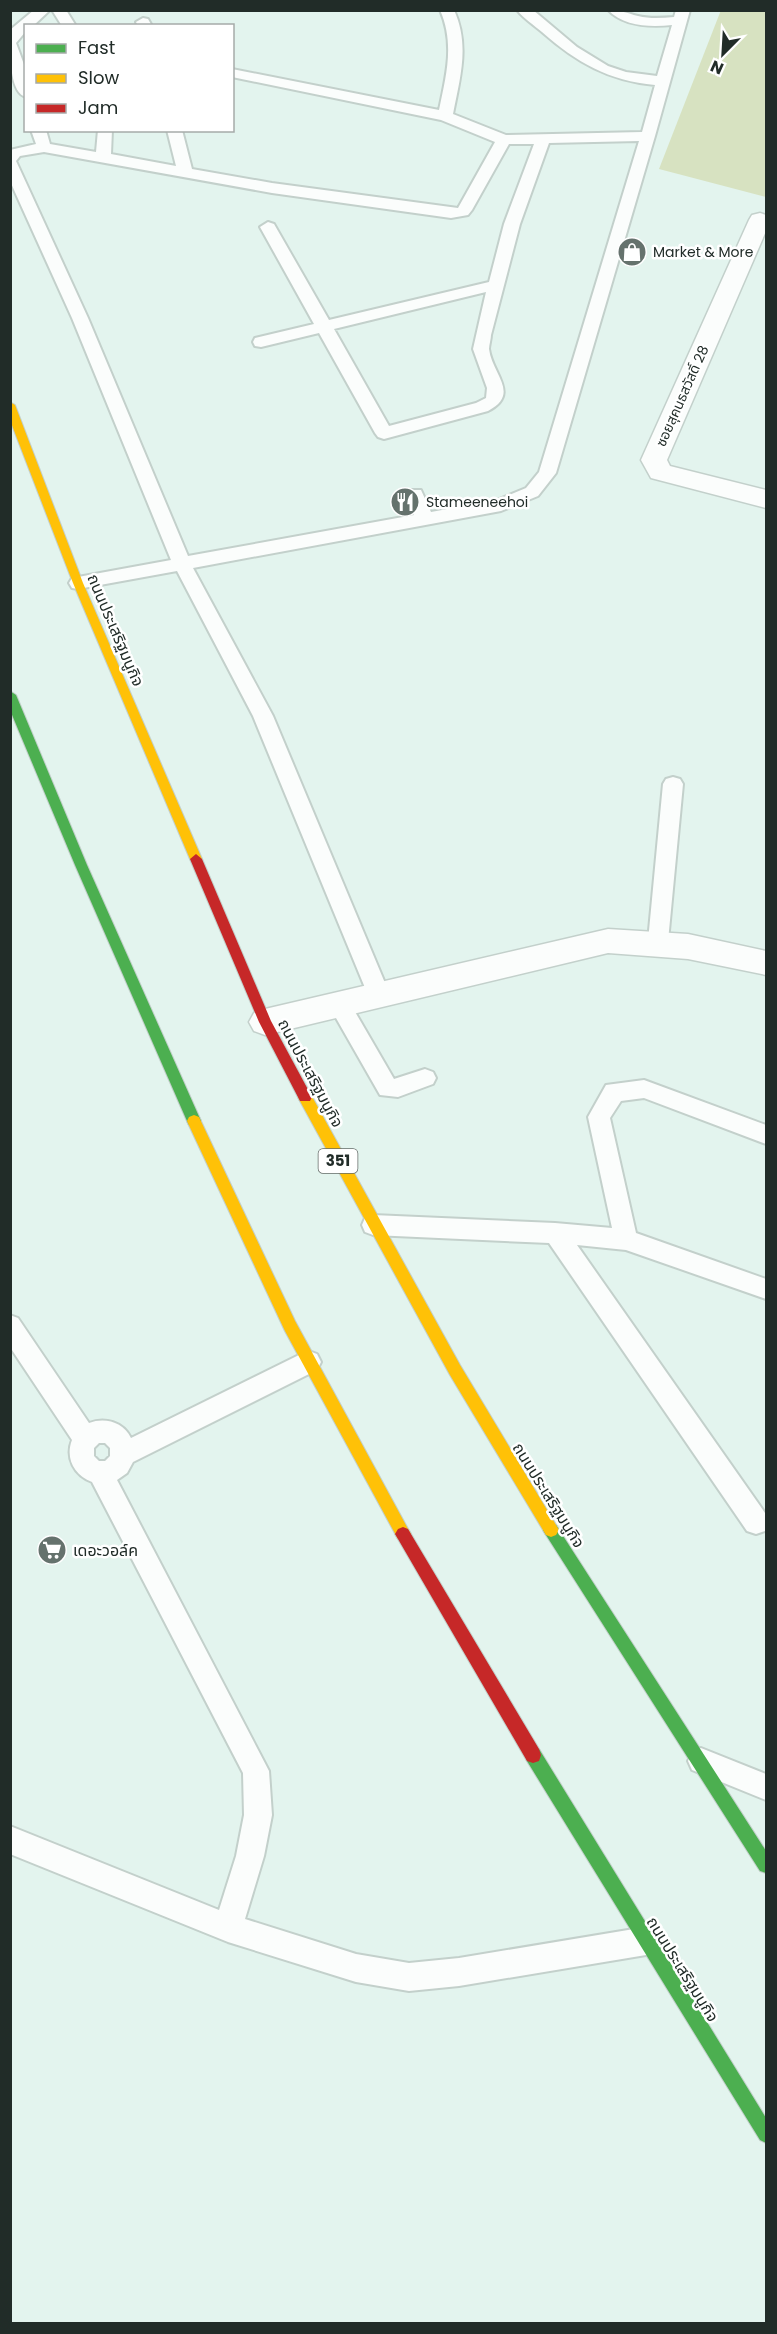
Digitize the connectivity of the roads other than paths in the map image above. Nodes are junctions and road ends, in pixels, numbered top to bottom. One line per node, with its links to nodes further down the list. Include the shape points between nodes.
1 (43, 10): 7 (lane)
2 (59, 10): 8 (lane)
3 (447, 10): 14 (lane, via 454,23 458,51)
4 (524, 10): 12 (lane, via 605,70)
5 (615, 10): 6 (lane, via 625,19 640,21)
6 (681, 15): 12 (lane)
7 (26, 24)
8 (68, 24)
9 (24, 25): 10 (lane)
10 (10, 44): 13 (lane)
11 (234, 73): 14 (lane)
12 (663, 81): 18 (lane)
13 (24, 87)
14 (445, 116): 19 (lane)
15 (39, 132): 21 (lane)
16 (105, 132): 22 (lane)
17 (174, 132): 24 (lane)
18 (648, 136): 20 (lane); 33 (lane, via 547,473 532,492 501,505)
19 (504, 140): 20 (lane); 24 (lane, via 463,212)
20 (542, 141): 27 (lane)
21 (44, 147): 22 (lane); 23 (lane, via 15,153)
22 (103, 158): 24 (lane)
23 (10, 161): 34 (lane)
24 (186, 173)
25 (760, 220): 32 (street, ซอยสุคนธสวัสดิ์ 28, via 654,460 660,472)
26 (268, 227): 28 (lane)
27 (495, 285): 28 (lane); 28 (lane, via 481,349 495,388 494,400 389,439)
28 (324, 326): 29 (lane)
29 (261, 342)
30 (10, 405): 35 (main road, ถนนประเสริฐมนูกิจ / 351)
31 (416, 494): 33 (lane)
32 (766, 499)
33 (425, 519): 34 (lane)
34 (182, 564): 35 (lane); 40 (lane, via 263,716)
35 (78, 583): 42 (main road, ถนนประเสริฐมนูกิจ / 351)
36 (10, 695): 50 (main road, ถนนประเสริฐมนูกิจ, via 204,1146)
37 (674, 784): 38 (lane)
38 (658, 942): 39 (street, via 736,954); 40 (street, via 608,941)
39 (766, 963)
40 (379, 995): 41 (street)
41 (339, 1004): 42 (street); 43 (lane, via 388,1088)
42 (265, 1022): 45 (main road, ถนนประเสริฐมนูกิจ / 351)
43 (425, 1078)
44 (766, 1134): 47 (lane, via 644,1089 614,1092 599,1116)
45 (373, 1225): 46 (lane); 55 (main road, ถนนประเสริฐมนูกิจ / 351, via 510,1465)
46 (555, 1233): 47 (lane); 54 (lane)
47 (626, 1240): 48 (lane)
48 (766, 1289)
49 (10, 1326): 51 (lane)
50 (309, 1362): 52 (lane); 60 (main road, ถนนประเสริฐมนูกิจ, via 400,1528)
51 (86, 1440): 52 (lane, via 98,1433 111,1434 121,1442); 53 (lane, via 80,1452 83,1464)
52 (123, 1454): 53 (lane, via 115,1467)
53 (100, 1473): 59 (lane, via 256,1771 256,1826)
54 (756, 1522)
55 (697, 1760): 56 (lane); 58 (main road, ถนนประเสริฐมนูกิจ / 351)
56 (766, 1787)
57 (10, 1840): 59 (lane)
58 (766, 1865)
59 (228, 1928): 60 (lane, via 356,1968 409,1977)
60 (646, 1941): 61 (main road, ถนนประเสริฐมนูกิจ)
61 (766, 2134)

